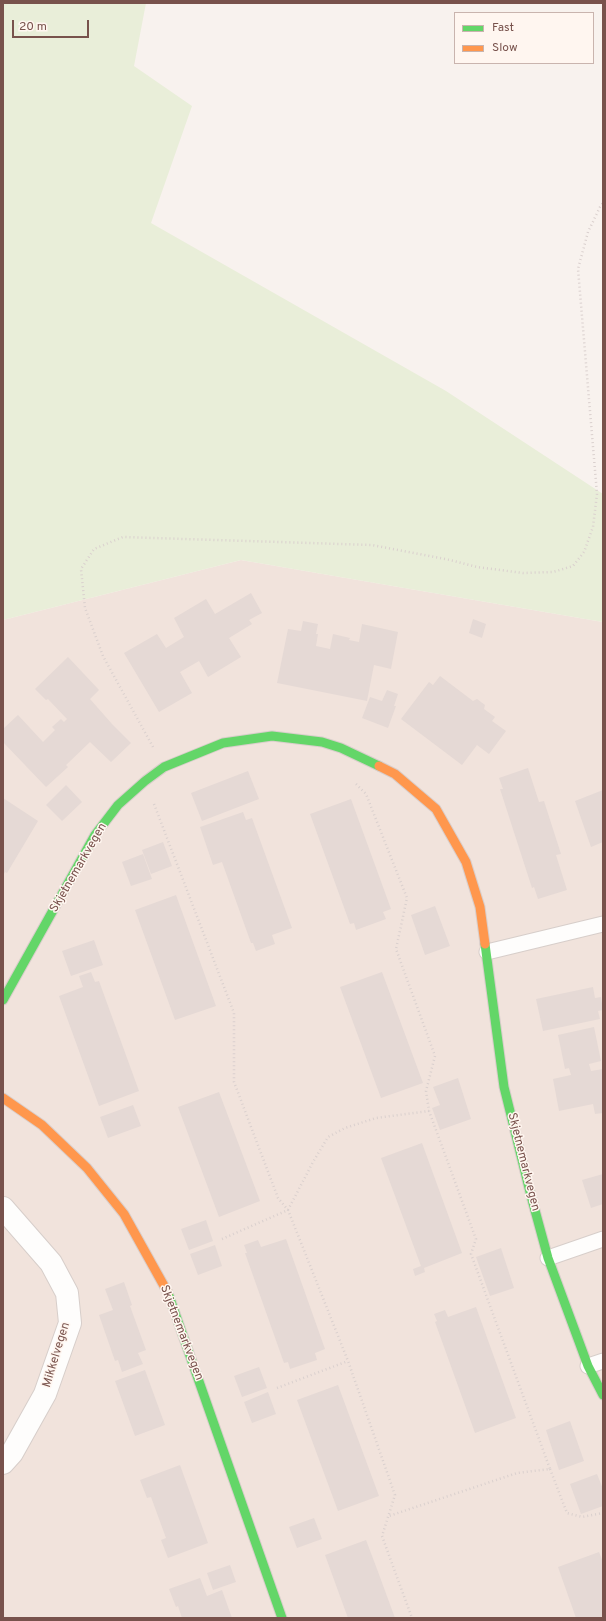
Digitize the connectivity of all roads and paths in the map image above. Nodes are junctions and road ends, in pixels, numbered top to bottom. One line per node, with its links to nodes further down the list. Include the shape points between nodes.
1 (603, 203): 2 (path, via 588,232 578,269 597,494 593,527 584,552 573,566 553,572 523,573 477,567 372,545 123,537 94,549 81,569 85,608 103,656)
2 (164, 767): 3 (street, Skjetnemarkvegen); 6 (street, Skjetnemarkvegen, via 223,743 272,736 322,742 341,748 394,774 436,809 466,862 480,906)
3 (145, 781): 7 (street, Skjetnemarkvegen, via 118,805 95,835); 11 (path, via 234,1012 234,1082 278,1198)
4 (356, 783): 9 (path, via 366,794 407,898 396,949 435,1056 426,1090)
5 (603, 924): 6 (lane)
6 (487, 952): 14 (street, Skjetnemarkvegen, via 504,1087)
7 (3, 1000)
8 (3, 1098): 24 (street, Skjetnemarkvegen, via 42,1125 87,1168 124,1214 169,1294)
9 (429, 1111): 11 (path, via 376,1118 345,1128 328,1137 312,1162); 21 (path, via 476,1239 471,1254)
10 (3, 1208): 20 (street, Mikkelvegen, via 51,1263 67,1293 70,1323 45,1394 12,1453)
11 (288, 1210): 12 (path); 15 (path)
12 (222, 1239)
13 (603, 1239): 14 (lane)
14 (548, 1258): 17 (street, Skjetnemarkvegen)
15 (348, 1361): 18 (path); 23 (path, via 395,1495)
16 (603, 1361): 17 (lane)
17 (588, 1366): 19 (street, Skjetnemarkvegen)
18 (277, 1388)
19 (603, 1394)
20 (3, 1463)
21 (550, 1469): 22 (path, via 567,1513 582,1516); 23 (path, via 517,1473)
22 (603, 1514)
23 (389, 1516): 25 (path, via 382,1536)
24 (282, 1618)
25 (412, 1618)

